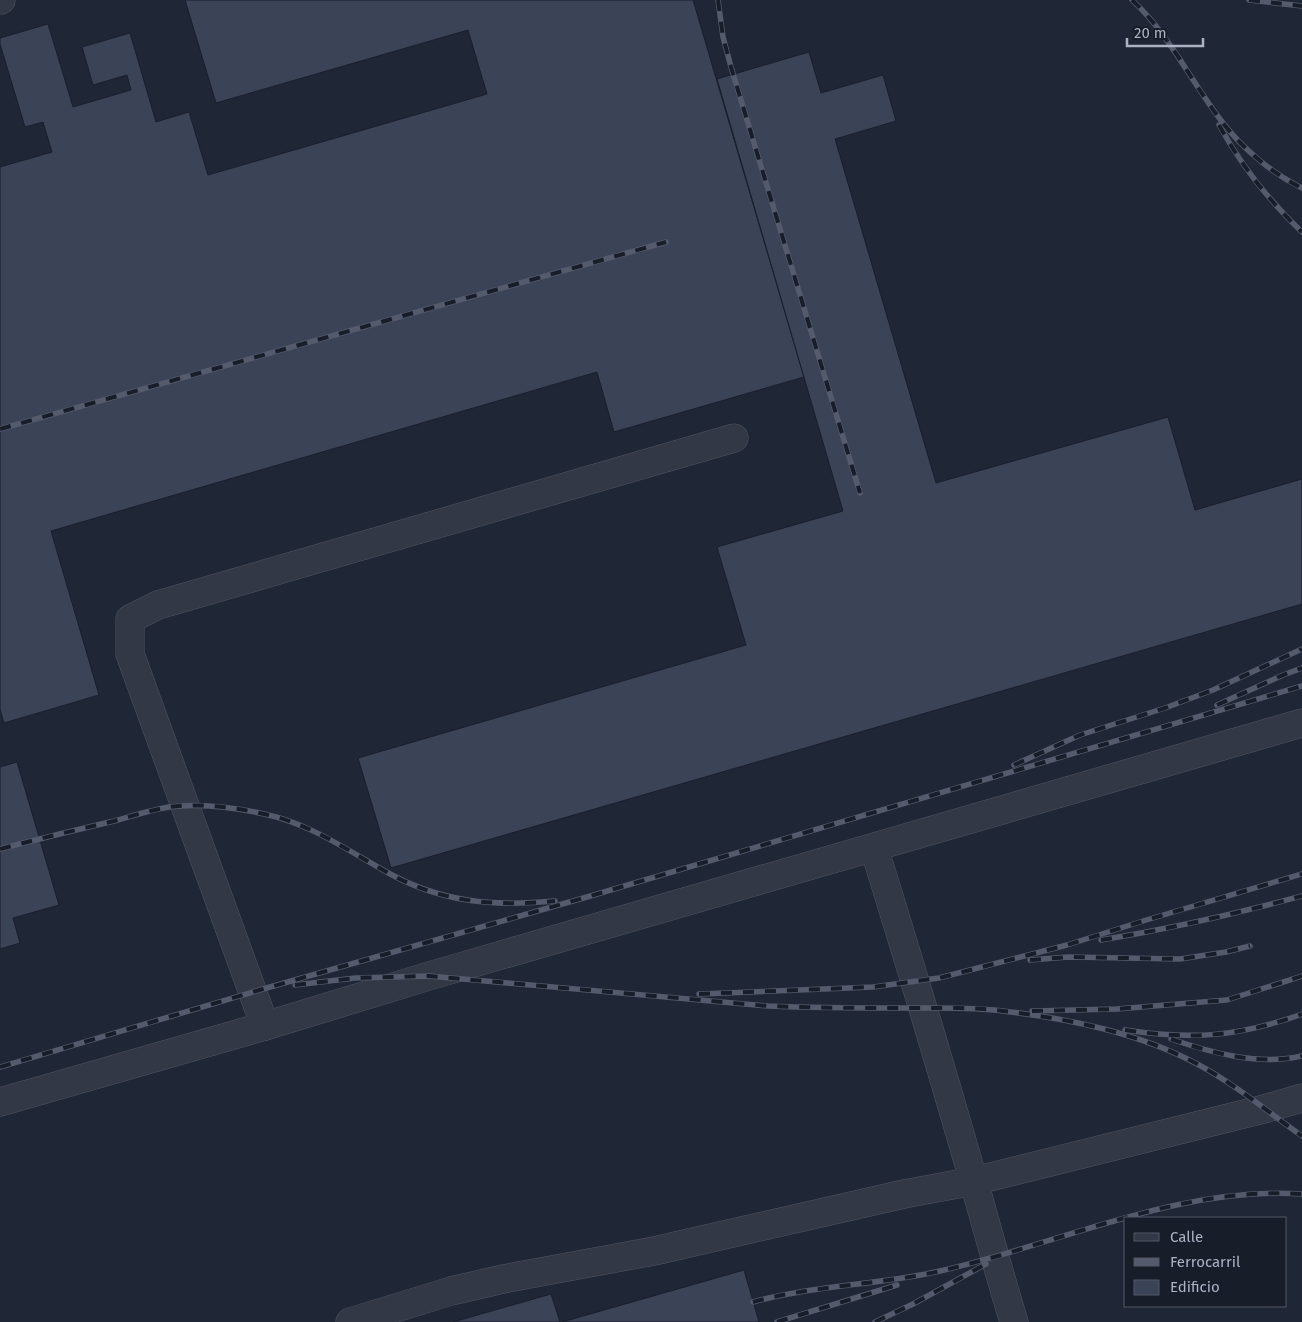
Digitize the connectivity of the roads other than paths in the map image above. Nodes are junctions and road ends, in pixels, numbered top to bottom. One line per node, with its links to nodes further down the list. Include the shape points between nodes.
1 (734, 438): 4 (lane, via 158,605 130,620 130,654)
2 (1302, 723): 3 (lane)
3 (874, 848): 4 (lane); 7 (lane)
4 (265, 1026): 6 (lane)
5 (1302, 1098): 7 (lane)
6 (0, 1102)
7 (974, 1181): 8 (lane, via 654,1251 503,1279 451,1291); 9 (lane)
8 (350, 1322)
9 (1014, 1322)

